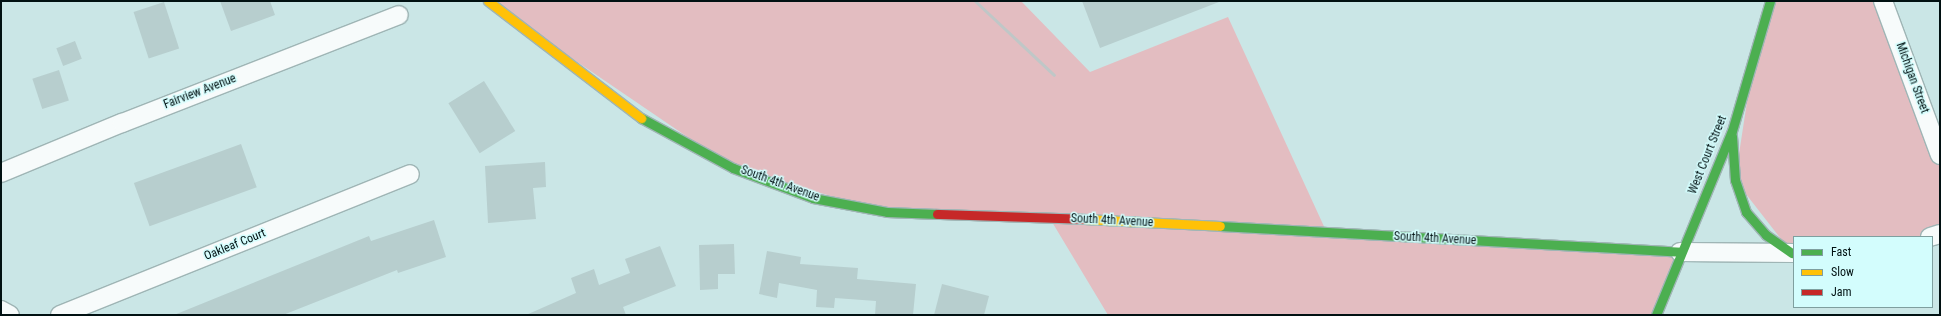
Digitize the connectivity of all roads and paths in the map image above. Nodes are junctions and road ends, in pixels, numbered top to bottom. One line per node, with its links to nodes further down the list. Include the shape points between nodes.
1 (488, 1): 9 (street, South 4th Avenue, via 644,120 733,168 814,198 887,212 1049,217)
2 (1770, 1): 5 (street, West Court Street)
3 (1883, 1): 6 (street, Michigan Street)
4 (399, 15): 7 (street, Fairview Avenue, via 129,120)
5 (1732, 131): 9 (street, West Court Street); 10 (street, via 1735,180 1746,212 1766,234)
6 (1940, 155)
7 (1, 173)
8 (410, 174): 13 (street, Oakleaf Court)
9 (1680, 252): 10 (street, South 4th Avenue); 14 (street, West Court Street)
10 (1793, 253)
11 (1, 310): 12 (street)
12 (10, 315)
13 (60, 315)
14 (1656, 315)

